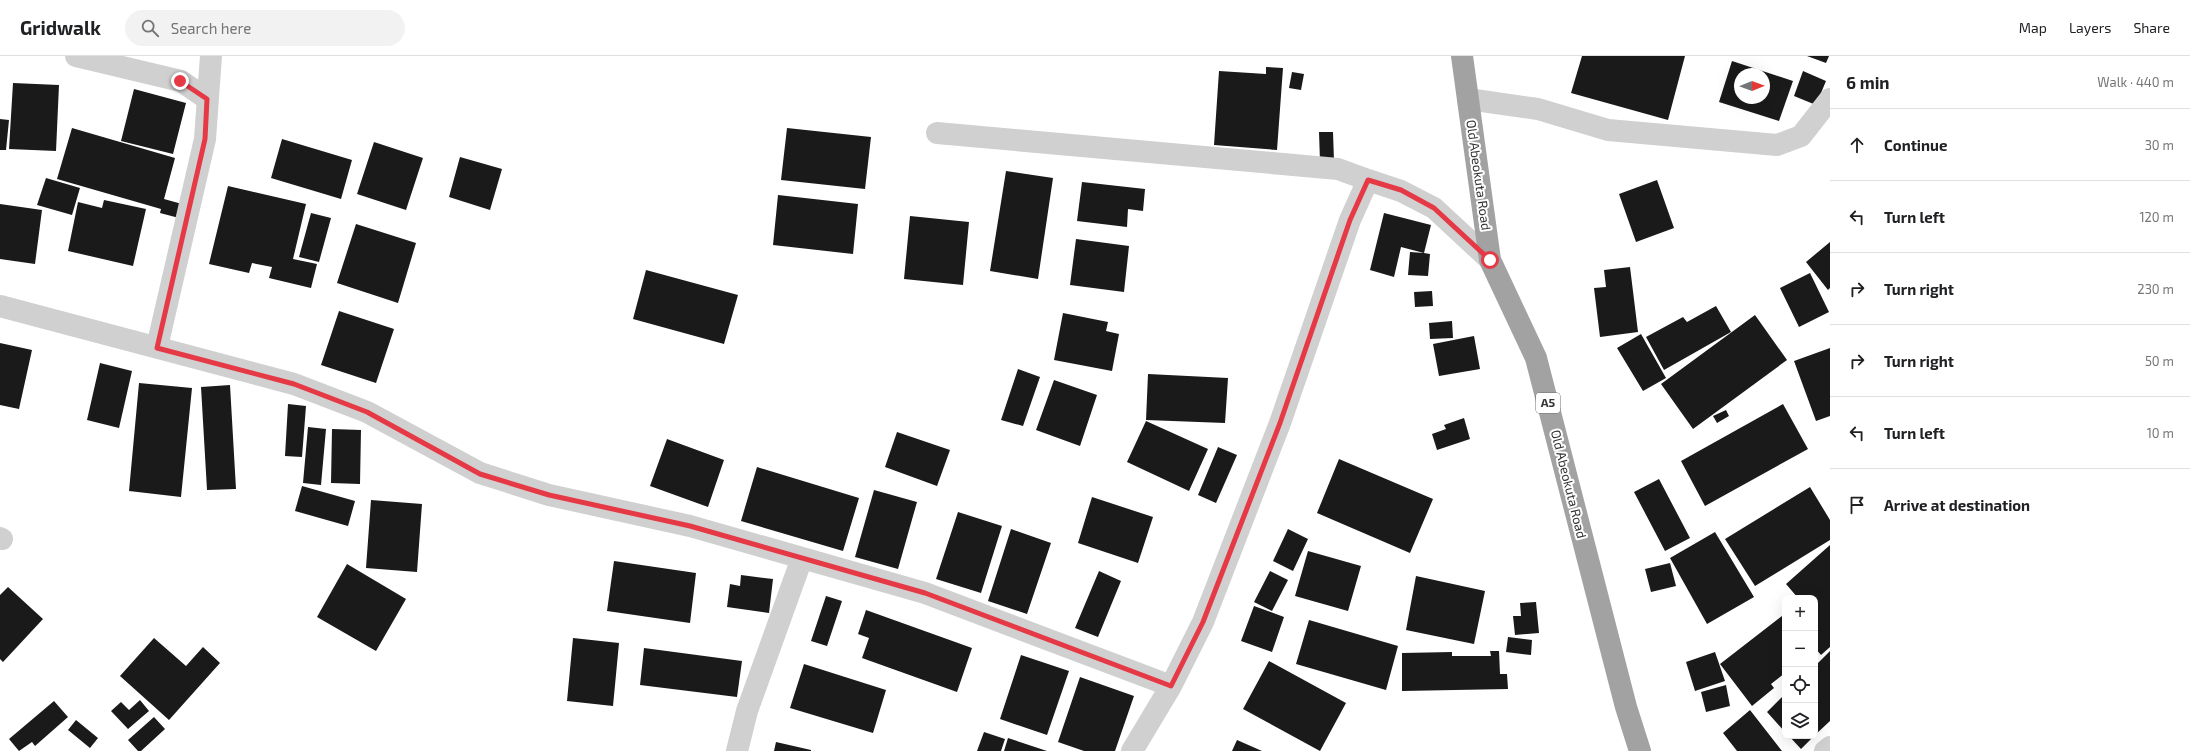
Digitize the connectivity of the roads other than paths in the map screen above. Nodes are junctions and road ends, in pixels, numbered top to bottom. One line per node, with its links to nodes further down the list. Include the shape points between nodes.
1 (76, 56): 4 (street)
2 (1462, 56): 6 (highway, Old Abeokuta Road / A5)
3 (210, 62): 4 (street); 5 (street)
4 (180, 81): 5 (street)
5 (207, 99): 12 (street, via 203,147)
6 (1468, 99): 7 (street, via 1538,110 1608,130 1777,145 1801,136); 10 (highway, Old Abeokuta Road / A5)
7 (1830, 99)
8 (938, 133): 9 (street, via 1338,169)
9 (1368, 180): 10 (street, via 1401,190 1434,208); 14 (street, via 1350,220 1280,423 1209,608)
10 (1490, 260): 18 (highway, Old Abeokuta Road / A5, via 1536,358 1626,707)
11 (0, 306): 12 (street)
12 (157, 348): 13 (street, via 294,384 367,412 480,474 549,495 690,526)
13 (802, 558): 14 (street, via 925,593); 16 (street, via 747,711)
14 (1171, 686): 17 (street)
15 (1830, 747): 19 (street)
16 (737, 751)
17 (1132, 751)
18 (1640, 751)
19 (1825, 751)

